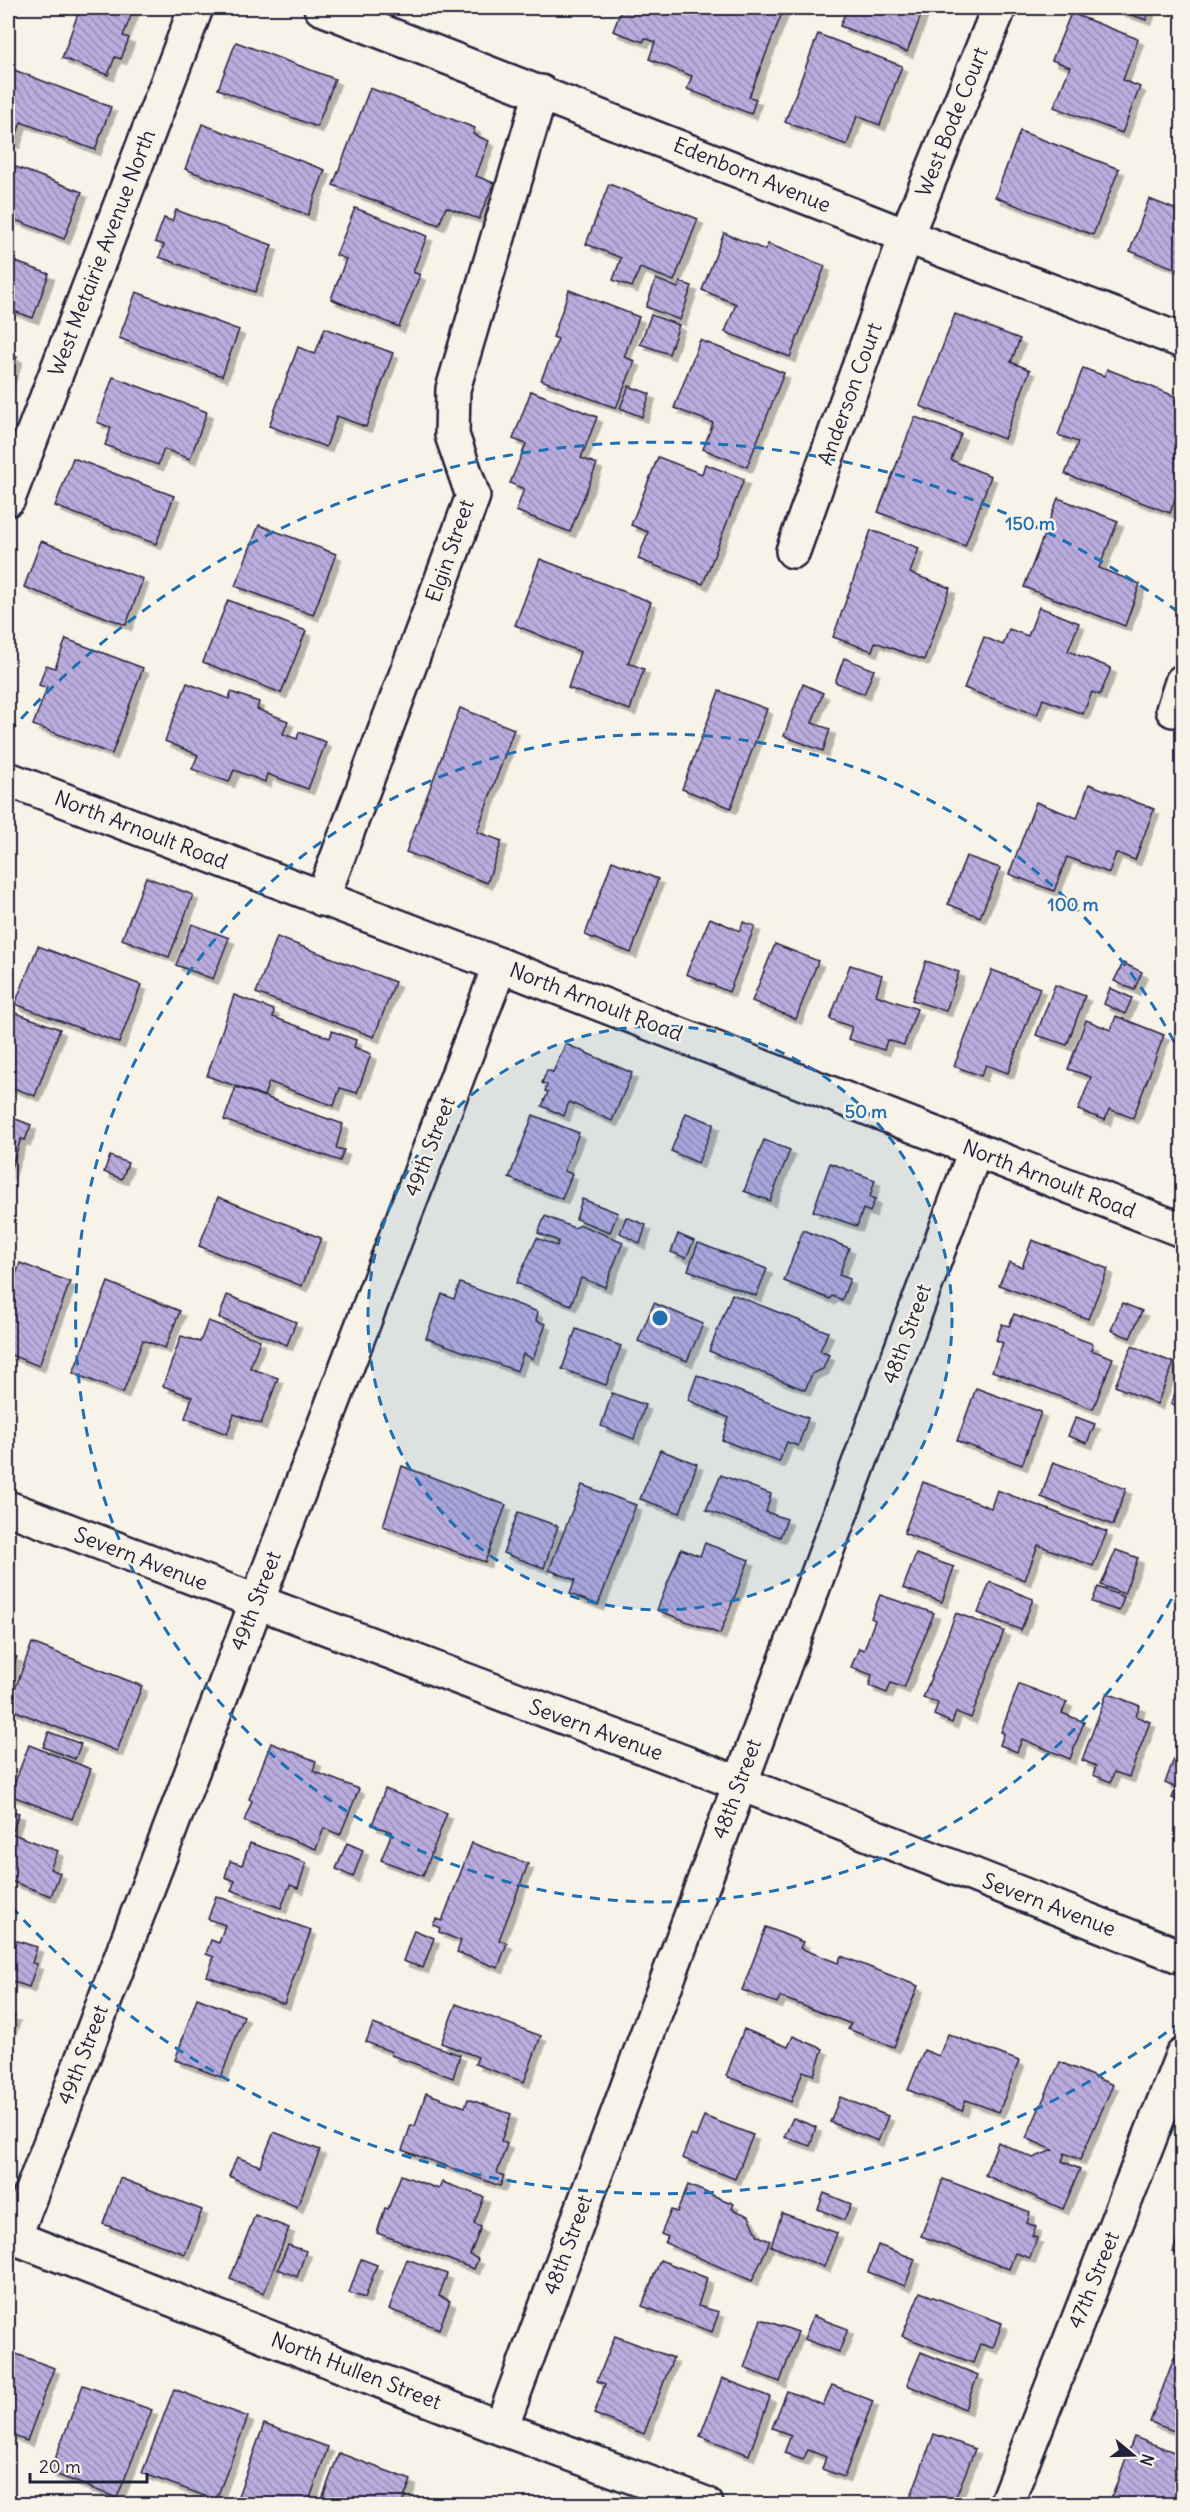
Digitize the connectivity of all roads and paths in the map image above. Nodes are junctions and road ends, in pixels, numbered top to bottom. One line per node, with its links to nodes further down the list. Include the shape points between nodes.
1 (196, 8): 7 (street, West Metairie Avenue North)
2 (321, 8): 4 (street, Edenborn Avenue)
3 (999, 8): 5 (street, West Bode Court)
4 (541, 92): 5 (street, Edenborn Avenue); 10 (street, Elgin Street, via 453,389 452,435 472,496)
5 (906, 236): 6 (street, Edenborn Avenue); 8 (street, Anderson Court)
6 (1182, 341)
7 (8, 499)
8 (793, 551)
9 (8, 779): 10 (street, North Arnoult Road)
10 (322, 899): 11 (street, North Arnoult Road)
11 (500, 965): 12 (street, North Arnoult Road); 15 (street, 49th Street)
12 (975, 1151): 13 (street, North Arnoult Road); 16 (street, 48th Street)
13 (1182, 1230)
14 (8, 1508): 15 (street, Severn Avenue)
15 (256, 1603): 16 (street, Severn Avenue); 19 (street, 49th Street)
16 (739, 1783): 17 (street, Severn Avenue); 20 (street, 48th Street)
17 (1182, 1957)
18 (1182, 2056): 22 (street, 47th Street)
19 (11, 2236): 20 (street, North Hullen Street)
20 (501, 2428): 21 (street, North Hullen Street)
21 (705, 2505)
22 (1006, 2505)

